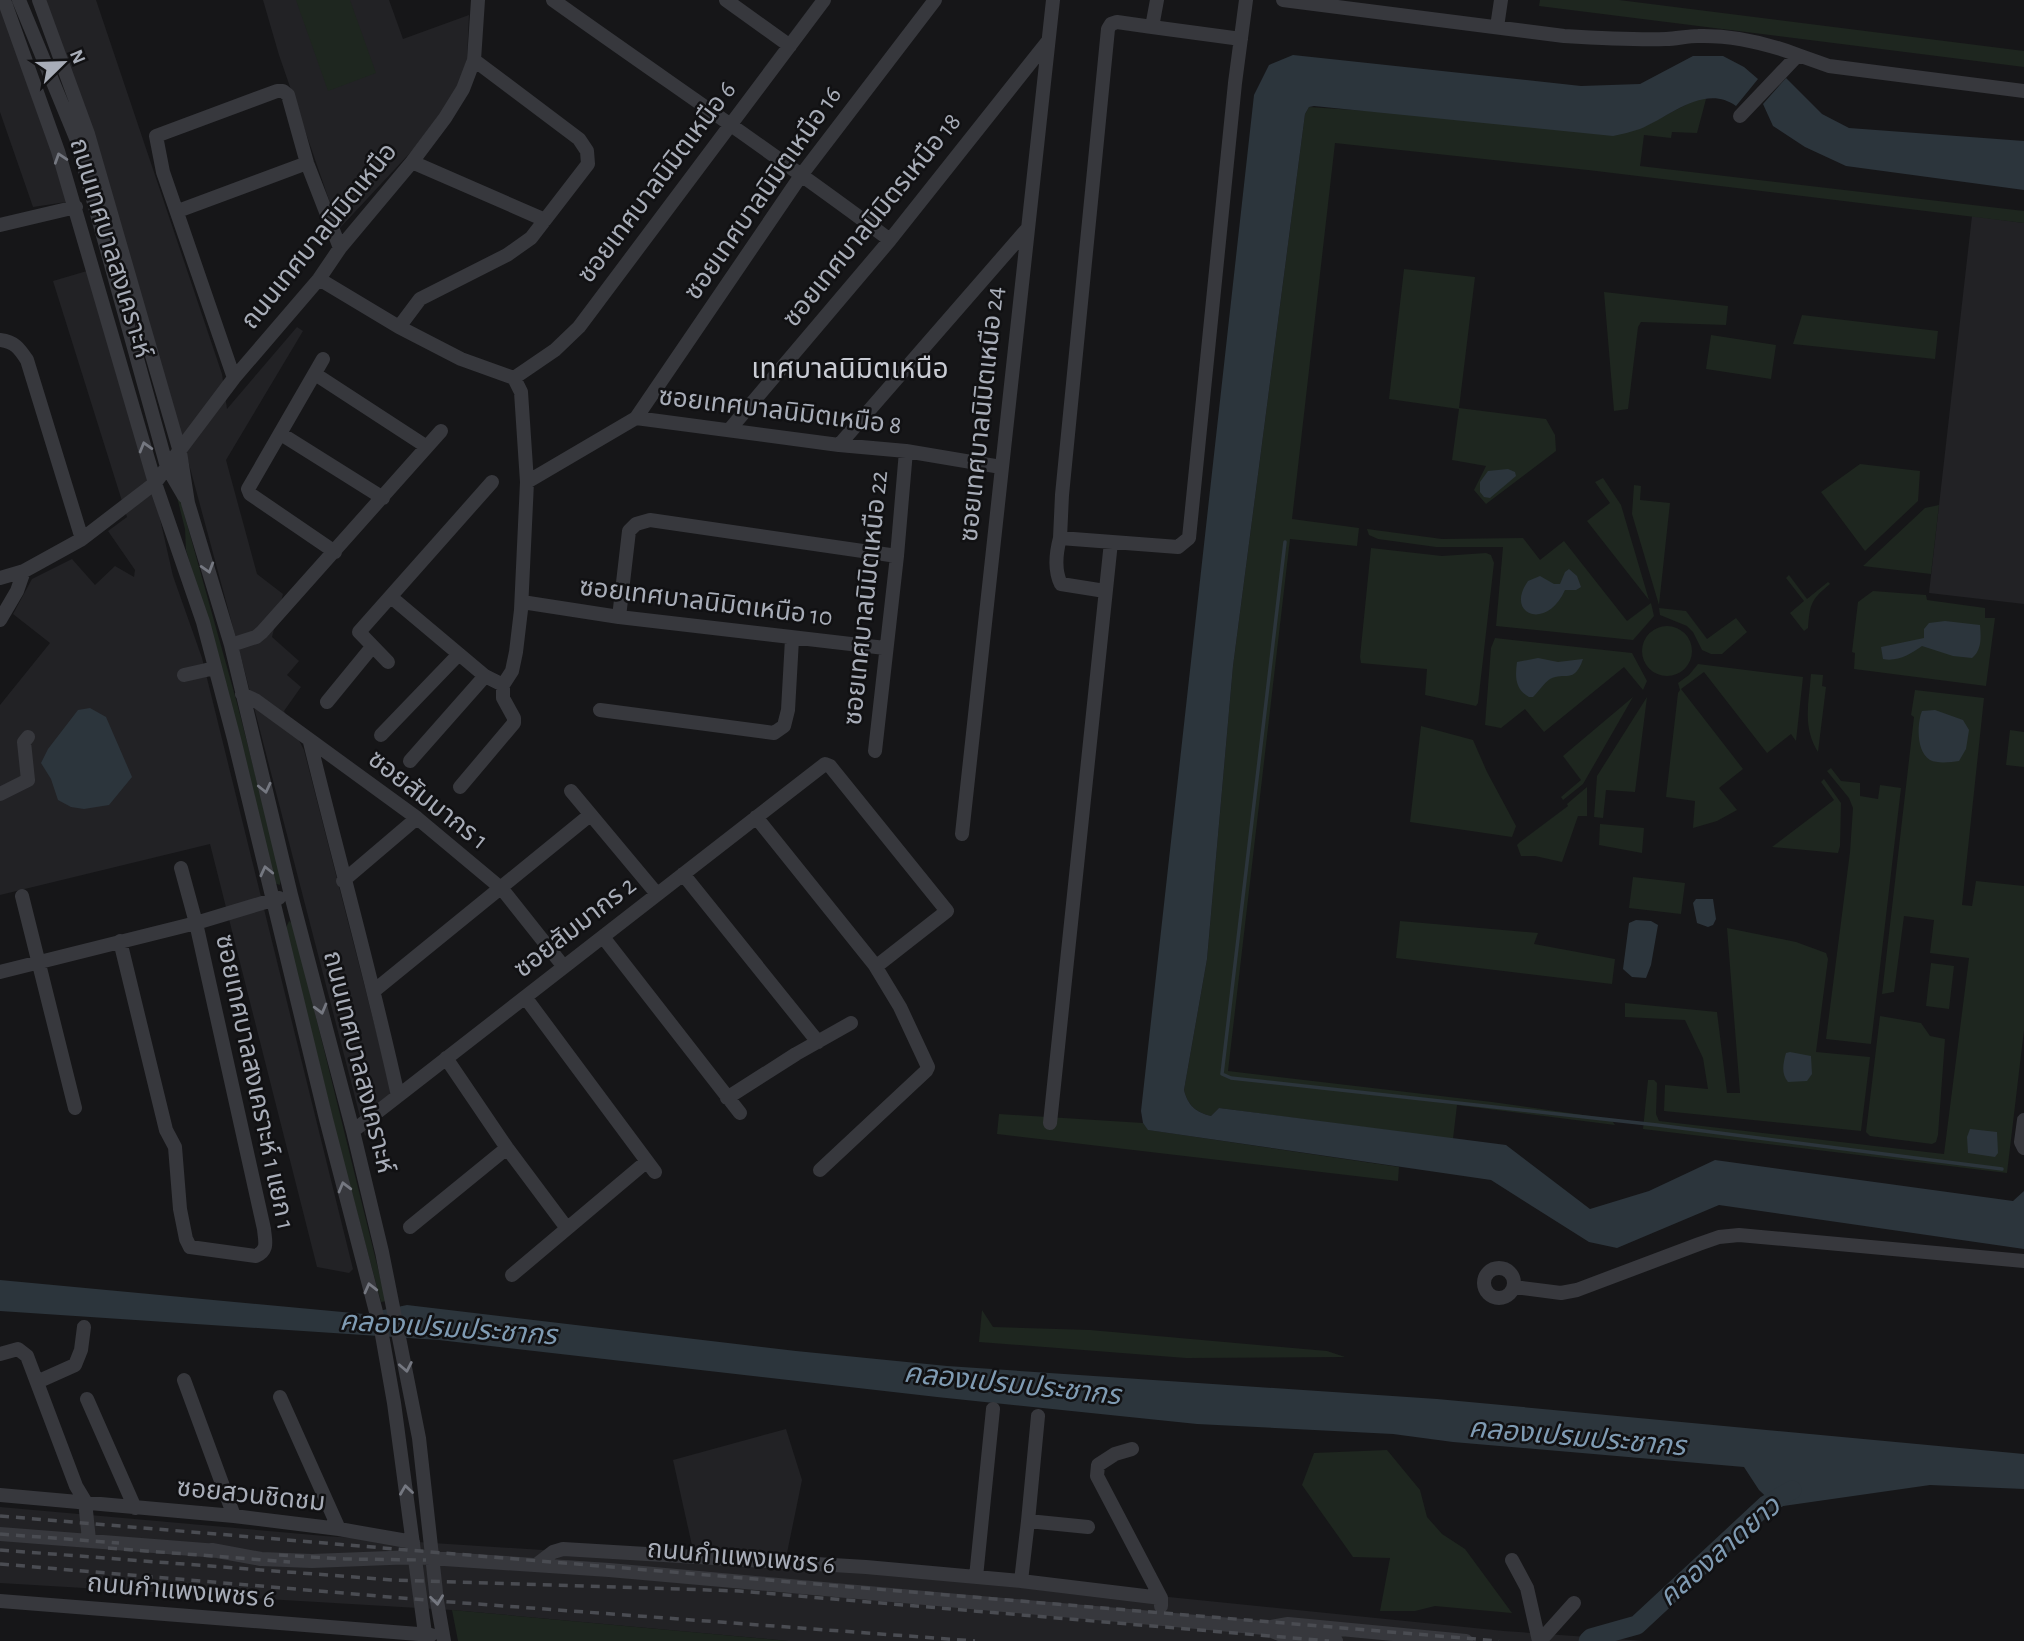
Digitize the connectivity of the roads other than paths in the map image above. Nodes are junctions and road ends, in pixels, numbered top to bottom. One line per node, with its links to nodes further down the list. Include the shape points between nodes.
1 (4, 0): 28 (street, ถนนเทศบาลสงเคราะห์, one-way to 1)
2 (19, 0): 50 (street, ถนนเทศบาลสงเคราะห์, via 76,138)
3 (39, 0): 49 (street, ถนนเทศบาลสงเคราะห์, via 88,134)
4 (478, 0): 21 (street, ถนนเทศบาลนิมิตเหนือ)
5 (553, 0): 24 (street)
6 (726, 0): 19 (street)
7 (824, 0): 19 (street, ซอยเทศบาลนิมิตเหนือ 6)
8 (935, 0): 27 (street, ซอยเทศบาลนิมิตเหนือ 16)
9 (1053, 0): 18 (street, ซอยเทศบาลนิมิตเหนือ 24)
10 (1157, 0): 15 (street)
11 (1246, 0): 17 (street)
12 (1283, 0): 14 (street)
13 (1501, 0): 16 (street)
14 (1380, 5): 16 (street)
15 (1152, 27): 17 (street); 58 (street, via 1118,22 1108,29)
16 (1497, 27): 20 (street, via 1607,39 1729,38)
17 (1241, 39): 60 (street, via 1189,538 1178,547)
18 (1049, 40): 32 (street, ซอยเทศบาลนิมิตเหนือ 24); 33 (street, ซอยเทศบาลนิมิตรเหนือ 18)
19 (790, 46): 24 (street, ซอยเทศบาลนิมิตเหนือ 6)
20 (1798, 55): 22 (street, via 1829,66); 23 (street)
21 (474, 61): 25 (street, ถนนเทศบาลนิมิตเหนือ, via 463,89); 30 (street, via 579,139 586,151 588,164)
22 (2024, 91)
23 (1740, 116)
24 (730, 127): 27 (street); 41 (street, ซอยเทศบาลนิมิตเหนือ 6, via 579,327)
25 (412, 162): 30 (street); 34 (street, ถนนเทศบาลนิมิตเหนือ)
26 (307, 163): 29 (street); 29 (street, via 283,91 156,136); 34 (street)
27 (802, 174): 33 (street); 42 (street, ซอยเทศบาลนิมิตเหนือ 16)
28 (76, 207): 31 (street); 54 (street, ถนนเทศบาลสงเคราะห์, one-way to 28)
29 (178, 211): 40 (street)
30 (545, 220): 36 (street, via 522,246 420,299)
31 (0, 225)
32 (1028, 228): 46 (street); 51 (street, ซอยเทศบาลนิมิตเหนือ 24)
33 (890, 240): 43 (street, ซอยเทศบาลนิมิตรเหนือ 18)
34 (340, 248): 35 (street, ถนนเทศบาลนิมิตเหนือ)
35 (320, 279): 36 (street); 40 (street, ถนนเทศบาลนิมิตเหนือ)
36 (398, 327): 41 (street, via 461,359)
37 (0, 340): 59 (street, via 12,342 27,360)
38 (323, 359): 39 (street)
39 (315, 374): 45 (street); 47 (street)
40 (234, 377): 49 (street, ถนนเทศบาลนิมิตเหนือ)
41 (514, 378): 53 (street, via 521,392)
42 (636, 418): 43 (street, ซอยเทศบาลนิมิตเหนือ 8); 53 (street, ซอยเทศบาลนิมิตเหนือ 8)
43 (730, 429): 46 (street, ซอยเทศบาลนิมิตเหนือ 8)
44 (441, 431): 47 (street)
45 (281, 434): 55 (street); 61 (street, via 249,491)
46 (839, 445): 48 (street, ซอยเทศบาลนิมิตเหนือ 8)
47 (427, 447): 55 (street)
48 (906, 451): 51 (street, ซอยเทศบาลนิมิตเหนือ 8); 62 (street, ซอยเทศบาลนิมิตเหนือ 22)
49 (180, 452): 50 (street, ถนนเทศบาลนิมิตเหนือ); 56 (street, ถนนเทศบาลสงเคราะห์)
50 (167, 467): 54 (street, ถนนเทศบาลนิมิตเหนือ); 56 (street, ถนนเทศบาลสงเคราะห์); 57 (street, ถนนเทศบาลสงเคราะห์)
51 (1001, 467): 94 (street, ซอยเทศบาลนิมิตเหนือ 24)
52 (492, 482): 66 (street)
53 (527, 482): 67 (street)
54 (155, 483): 57 (street, ถนนเทศบาลสงเคราะห์); 59 (street, ถนนเทศบาลนิมิตเหนือ)
55 (383, 498): 61 (street)
56 (188, 503): 71 (street, ถนนเทศบาลสงเคราะห์, one-way to 71)
57 (167, 511): 76 (street, ถนนเทศบาลสงเคราะห์)
58 (1059, 538): 60 (street); 65 (street, via 1056,563 1061,584)
59 (82, 539): 63 (street, ถนนเทศบาลนิมิตเหนือ)
60 (1111, 542): 65 (street)
61 (335, 552): 71 (street, via 262,632)
62 (897, 556): 68 (street, via 642,521 629,531); 73 (street, ซอยเทศบาลนิมิตเหนือ 22)
63 (24, 571): 64 (street, ถนนเทศบาลนิมิตเหนือ); 69 (street)
64 (0, 578)
65 (1105, 591): 120 (street)
66 (391, 597): 72 (street, via 359,632); 74 (street)
67 (522, 602): 68 (street, ซอยเทศบาลนิมิตเหนือ 10); 79 (street, via 512,671)
68 (619, 617): 70 (street, ซอยเทศบาลนิมิตเหนือ 10)
69 (0, 620)
70 (792, 639): 73 (street, ซอยเทศบาลนิมิตเหนือ 10); 82 (street, via 788,710 784,726 774,733)
71 (231, 645): 80 (street, ถนนเทศบาลสงเคราะห์)
72 (372, 647): 75 (street); 81 (street)
73 (885, 648): 86 (street, ซอยเทศบาลนิมิตเหนือ 22)
74 (459, 654): 78 (street); 83 (street)
75 (388, 662)
76 (215, 668): 77 (street); 102 (street, ถนนเทศบาลสงเคราะห์, one-way to 76)
77 (184, 675)
78 (485, 676): 79 (street); 87 (street)
79 (503, 685): 88 (street, via 503,698 514,723)
80 (242, 694): 85 (street, ซอยสัมมากร 1); 100 (street, ถนนเทศบาลสงเคราะห์, one-way to 100)
81 (327, 702)
82 (600, 710)
83 (381, 735)
84 (28, 737): 90 (street, via 24,741 28,780)
85 (310, 742): 92 (street, ซอยสัมมากร 1); 97 (street)
86 (876, 751)
87 (410, 761)
88 (460, 787)
89 (571, 791): 91 (street)
90 (0, 794)
91 (590, 816): 98 (street); 99 (street)
92 (416, 817): 97 (street); 98 (street, ซอยสัมมากร 1)
93 (756, 817): 96 (street, ซอยสัมมากร 2); 107 (street); 107 (street, ซอยสัมมากร 2, via 828,764 947,911)
94 (962, 834)
95 (181, 868): 103 (street)
96 (683, 874): 99 (street, ซอยสัมมากร 2); 113 (street)
97 (344, 881): 110 (street)
98 (502, 889): 108 (street, ซอยสัมมากร 1); 110 (street)
99 (657, 894): 104 (street, ซอยสัมมากร 2)
100 (291, 895): 102 (street); 121 (street, ถนนเทศบาลสงเคราะห์, one-way to 121)
101 (22, 896): 106 (street)
102 (273, 900): 103 (street); 148 (street, ถนนเทศบาลสงเคราะห์, one-way to 102, via 382,1335)
103 (196, 923): 105 (street); 105 (street, ซอยเทศบาลสงเคราะห์ 1 แยก 1, via 266,1247 256,1256 190,1247 186,1239 175,1147 166,1130)
104 (603, 937): 108 (street, ซอยสัมมากร 2); 116 (street)
105 (120, 941): 106 (street)
106 (39, 961): 109 (street); 117 (street)
107 (874, 964): 124 (street, via 928,1067)
108 (564, 967): 111 (street, ซอยสัมมากร 2)
109 (0, 972)
110 (375, 990): 115 (street)
111 (525, 997): 114 (street, ซอยสัมมากร 2); 126 (street, via 650,1167)
112 (851, 1023): 113 (street)
113 (818, 1042): 116 (street)
114 (446, 1058): 115 (street, ซอยสัมมากร 2); 122 (street)
115 (398, 1096): 121 (street, ซอยสัมมากร 2)
116 (727, 1098): 118 (street)
117 (75, 1108)
118 (740, 1113)
119 (2024, 1120): 123 (street)
120 (1050, 1123)
121 (353, 1131): 149 (street, ถนนเทศบาลสงเคราะห์, one-way to 149, via 412,1397)
122 (508, 1148): 125 (street); 126 (street)
123 (2024, 1148)
124 (821, 1170)
125 (410, 1227)
126 (566, 1227): 128 (street)
127 (2024, 1261): 129 (street, via 1739,1235 1719,1237 1577,1290 1562,1293)
128 (512, 1275)
129 (1514, 1287)
130 (84, 1328): 133 (street, via 75,1365)
131 (0, 1354): 133 (street, via 22,1351)
132 (184, 1380): 142 (street)
133 (37, 1382): 140 (street)
134 (280, 1396): 145 (street)
135 (87, 1399): 141 (street)
136 (993, 1409): 152 (street)
137 (1038, 1416): 143 (street)
138 (1132, 1449): 154 (street, via 1104,1460 1097,1476)
139 (0, 1495): 140 (street, ซอยสวนชิดชม)
140 (85, 1501): 141 (street, ซอยสวนชิดชม); 147 (street)
141 (135, 1508): 142 (street, ซอยสวนชิดชม)
142 (234, 1516): 145 (street, ซอยสวนชิดชม)
143 (1028, 1521): 144 (street); 153 (street)
144 (1088, 1527)
145 (340, 1529): 148 (street, ซอยสวนชิดชม)
146 (0, 1534): 147 (street, ถนนกำแพงเพชร 6)
147 (89, 1540): 148 (street, ถนนกำแพงเพชร 6, via 312,1561)
148 (414, 1549): 149 (street, ถนนกำแพงเพชร 6); 159 (street, ถนนเทศบาลสงเคราะห์)
149 (433, 1558): 151 (street, ถนนกำแพงเพชร 6); 160 (street, ถนนเทศบาลสงเคราะห์, one-way to 160)
150 (1512, 1560): 163 (street, via 1527,1588)
151 (536, 1565): 152 (street, via 563,1549); 157 (street, ถนนกำแพงเพชร 6)
152 (976, 1577): 153 (street)
153 (1021, 1581): 154 (street)
154 (1161, 1598): 157 (street)
155 (0, 1601): 159 (street, ถนนกำแพงเพชร 6)
156 (1574, 1603): 163 (street)
157 (1161, 1619): 158 (street, ถนนกำแพงเพชร 6)
158 (1265, 1628): 161 (street, ถนนกำแพงเพชร 6, via 1284,1636); 162 (street, ถนนกำแพงเพชร 6, via 1289,1624)
159 (425, 1638): 160 (street, ถนนกำแพงเพชร 6)
160 (443, 1638)
161 (1336, 1641)
162 (1466, 1641)
163 (1540, 1641)

